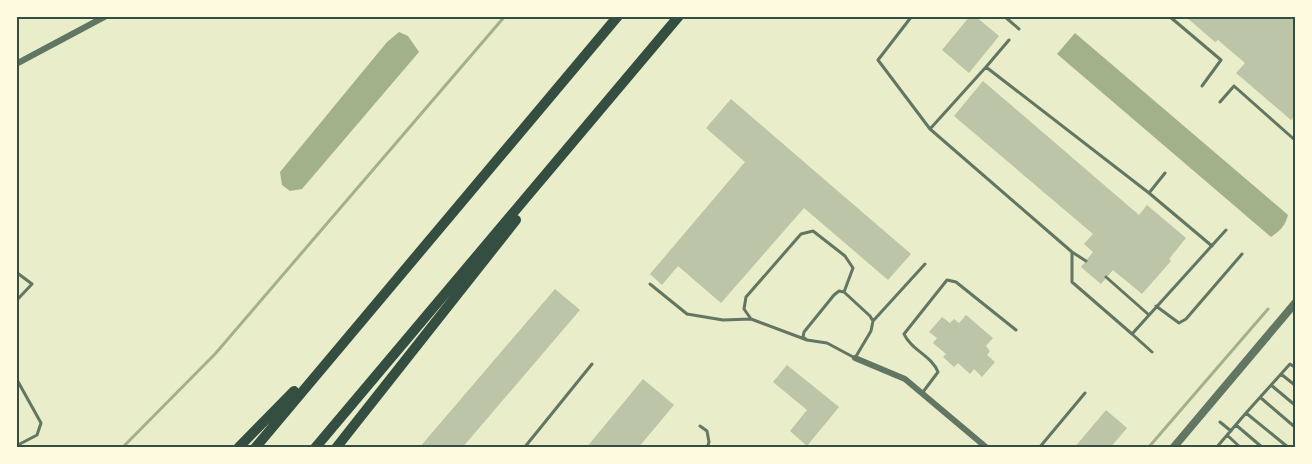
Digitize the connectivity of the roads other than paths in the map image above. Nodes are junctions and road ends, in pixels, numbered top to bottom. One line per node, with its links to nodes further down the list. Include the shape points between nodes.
1 (106, 16): 9 (street)
2 (618, 16): 31 (highway)
3 (679, 16): 12 (highway)
4 (912, 16): 14 (lane, via 878,60)
5 (1004, 16): 7 (lane)
6 (1169, 16): 11 (lane, via 1221,60)
7 (1019, 29)
8 (1010, 40): 10 (lane)
9 (18, 60)
10 (986, 67): 14 (lane); 17 (lane)
11 (1202, 86)
12 (607, 101): 60 (highway); 61 (highway)
13 (1220, 102): 15 (lane, via 1234,87)
14 (930, 129): 20 (lane)
15 (1296, 141)
16 (1165, 173): 17 (lane)
17 (1149, 193): 19 (lane)
18 (1226, 230): 19 (lane)
19 (1212, 246): 30 (lane)
20 (1072, 252): 22 (lane); 36 (lane, via 1072,282)
21 (1242, 255): 30 (lane, via 1179,323)
22 (1086, 261)
23 (925, 264): 34 (lane)
24 (16, 272): 28 (lane, via 32,284)
25 (1106, 277): 32 (lane)
26 (650, 284): 33 (lane, via 687,314 723,320)
27 (844, 292): 33 (lane, via 853,268 845,256 813,231 801,234 746,297 744,309); 34 (lane); 37 (lane, via 834,295 804,332)
28 (16, 301)
29 (1296, 302): 66 (street)
30 (1156, 306): 32 (lane)
31 (367, 315): 58 (highway); 59 (highway)
32 (1149, 315): 36 (lane)
33 (751, 319): 37 (lane)
34 (873, 321): 39 (lane)
35 (1016, 330): 46 (lane, via 956,282 947,280 904,334 938,372)
36 (1131, 334): 38 (lane)
37 (807, 340): 39 (lane, via 827,343)
38 (1152, 352)
39 (855, 358): 46 (street, via 905,379)
40 (592, 364): 62 (lane)
41 (1296, 368): 42 (lane, via 1290,364)
42 (1281, 374): 44 (lane); 45 (lane)
43 (16, 378): 57 (lane, via 41,423 37,435)
44 (1271, 385): 48 (lane); 49 (lane)
45 (1296, 386)
46 (923, 392): 64 (street)
47 (1085, 393): 65 (lane)
48 (1260, 397): 50 (lane); 54 (lane)
49 (1296, 406)
50 (1246, 413): 52 (lane); 70 (lane)
51 (1220, 422): 55 (lane)
52 (1236, 424): 55 (lane); 69 (lane)
53 (700, 426): 63 (lane, via 707,431)
54 (1296, 428)
55 (1231, 431): 56 (lane)
56 (1227, 435): 67 (lane); 68 (lane)
57 (16, 446)
58 (238, 447)
59 (255, 447)
60 (315, 447)
61 (336, 447)
62 (524, 447)
63 (707, 447)
64 (987, 447)
65 (1040, 447)
66 (1173, 447)
67 (1216, 447)
68 (1241, 447)
69 (1263, 447)
70 (1289, 447)

